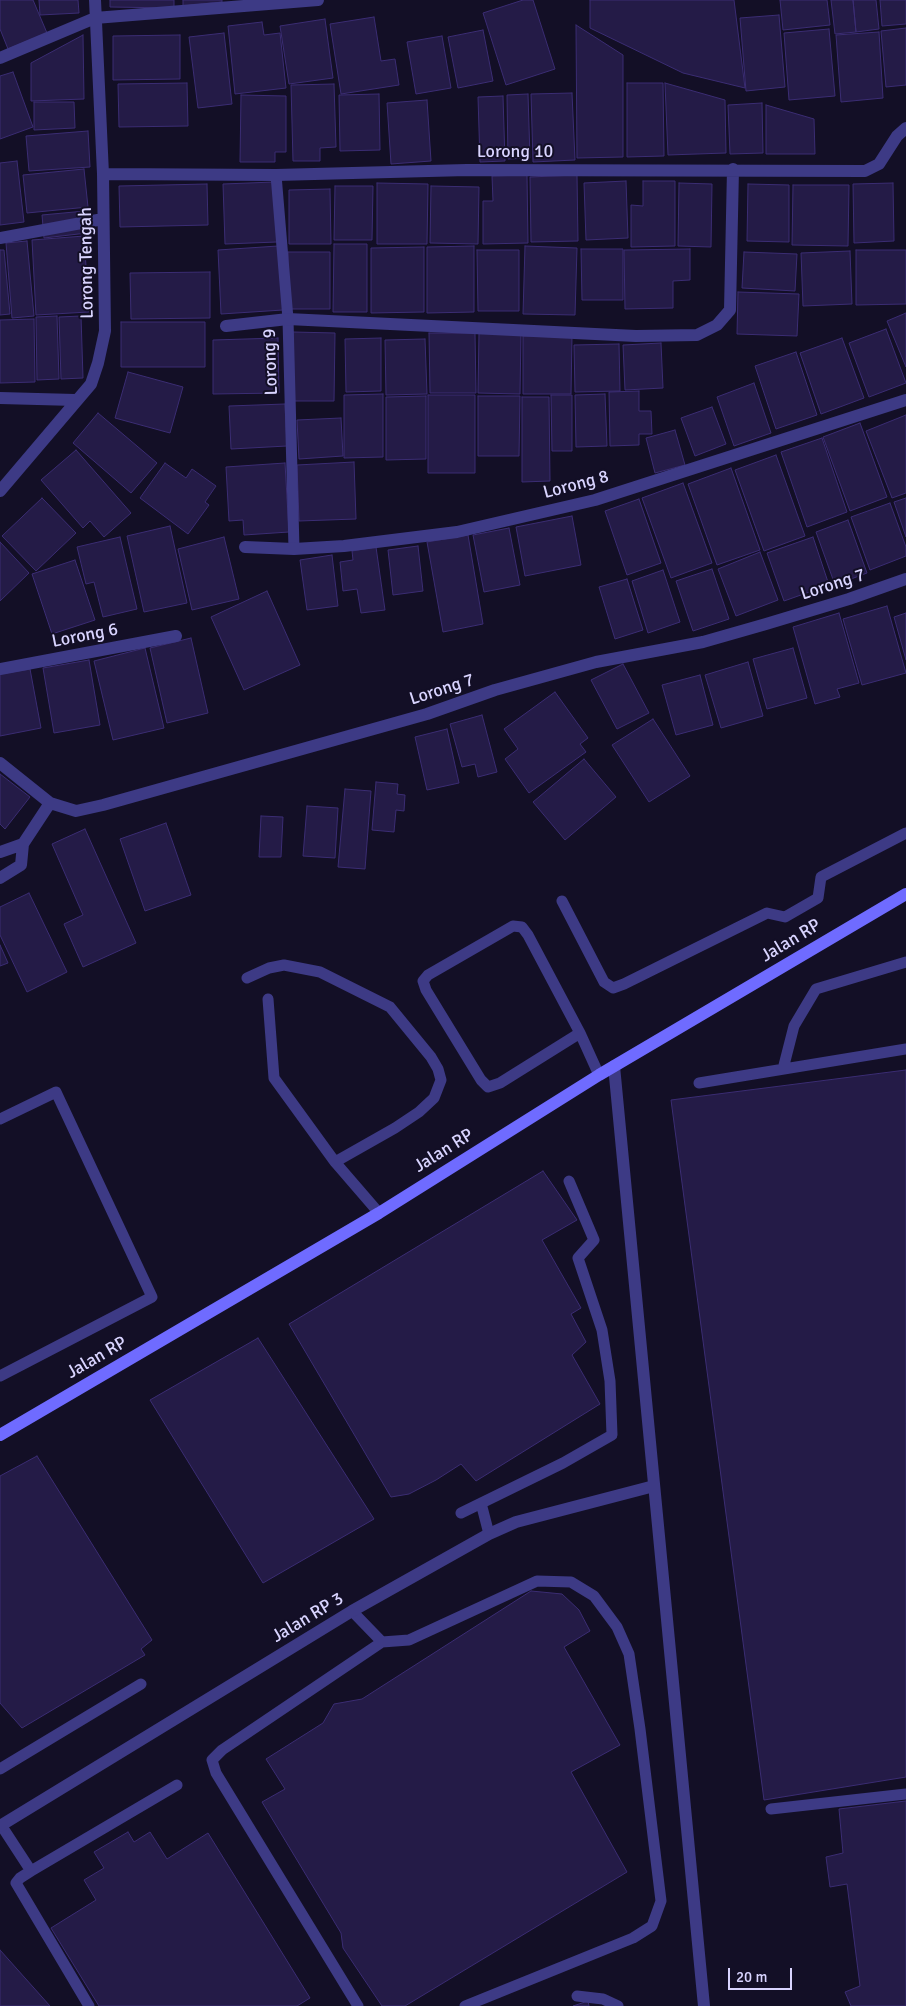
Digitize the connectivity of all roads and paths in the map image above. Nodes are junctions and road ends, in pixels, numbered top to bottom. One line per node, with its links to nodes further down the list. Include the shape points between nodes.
1 (95, 0): 3 (street, Lorong Tengah)
2 (318, 0): 3 (street)
3 (94, 18): 4 (street); 7 (street, Lorong Tengah)
4 (0, 58)
5 (906, 128): 6 (street, Lorong 10, via 879,164 865,171)
6 (734, 169): 8 (street, Lorong 10); 11 (street, via 730,310 717,325 697,335 636,336)
7 (104, 174): 8 (street, Lorong 10); 9 (street, Lorong Tengah)
8 (276, 175): 11 (lane, Lorong 9)
9 (104, 220): 10 (street); 14 (street, Lorong Tengah, via 105,331 91,384)
10 (0, 238)
11 (288, 319): 12 (street); 18 (lane, Lorong 9)
12 (226, 326)
13 (0, 398): 14 (street)
14 (75, 400): 16 (street, Lorong Tengah)
15 (906, 400): 18 (street, Lorong 8, via 586,502 456,532)
16 (0, 491)
17 (245, 547): 18 (street, Lorong 8)
18 (294, 549)
19 (906, 579): 23 (street, Lorong 7, via 704,642 596,662 495,690 427,714 103,805 76,811)
20 (176, 636): 21 (street, Lorong 6)
21 (0, 669)
22 (0, 763): 23 (street, Lorong 7)
23 (50, 802): 25 (street)
24 (906, 833): 29 (lane, via 822,877 818,898 785,917 767,913 613,988 604,982)
25 (23, 844): 26 (street); 27 (street, via 21,865)
26 (0, 852)
27 (0, 878)
28 (906, 894): 35 (street, Jalan RP)
29 (562, 901)
30 (906, 962): 36 (lane, via 816,989 794,1026)
31 (247, 978): 40 (lane, via 284,965 320,972 390,1007 438,1069 441,1080 434,1098 419,1112)
32 (268, 999): 40 (lane, via 274,1078)
33 (580, 1033): 33 (lane, via 500,1083 488,1087 423,981 428,975 513,926 522,927); 37 (lane)
34 (906, 1049): 36 (lane)
35 (614, 1066): 37 (street, Jalan RP); 45 (street)
36 (783, 1069): 38 (lane)
37 (599, 1075): 42 (street, Jalan RP)
38 (699, 1083)
39 (0, 1118): 43 (lane, via 56,1092 152,1296)
40 (335, 1162): 42 (lane)
41 (569, 1181): 46 (lane, via 594,1240 578,1258 602,1330 610,1381 612,1435)
42 (379, 1213): 44 (street, Jalan RP)
43 (0, 1376)
44 (0, 1435)
45 (654, 1486): 48 (street, Jalan RP 3, via 516,1522); 63 (street)
46 (481, 1503): 47 (lane); 48 (lane)
47 (461, 1513)
48 (489, 1534): 49 (street, Jalan RP 3)
49 (352, 1611): 50 (lane); 56 (street, Jalan RP 3)
50 (382, 1642): 60 (lane, via 222,1750 212,1760 216,1773); 61 (lane, via 409,1640 537,1581 571,1582 594,1596 617,1627 629,1654 661,1901 652,1926 633,1938)
51 (141, 1684): 52 (lane)
52 (0, 1769)
53 (177, 1785): 57 (lane)
54 (906, 1794): 55 (lane)
55 (771, 1809)
56 (1, 1826): 57 (lane)
57 (31, 1872): 59 (lane, via 16,1883)
58 (577, 1996): 62 (lane, via 603,1998)
59 (89, 2006)
60 (358, 2006)
61 (465, 2006)
62 (618, 2006)
63 (704, 2006)

